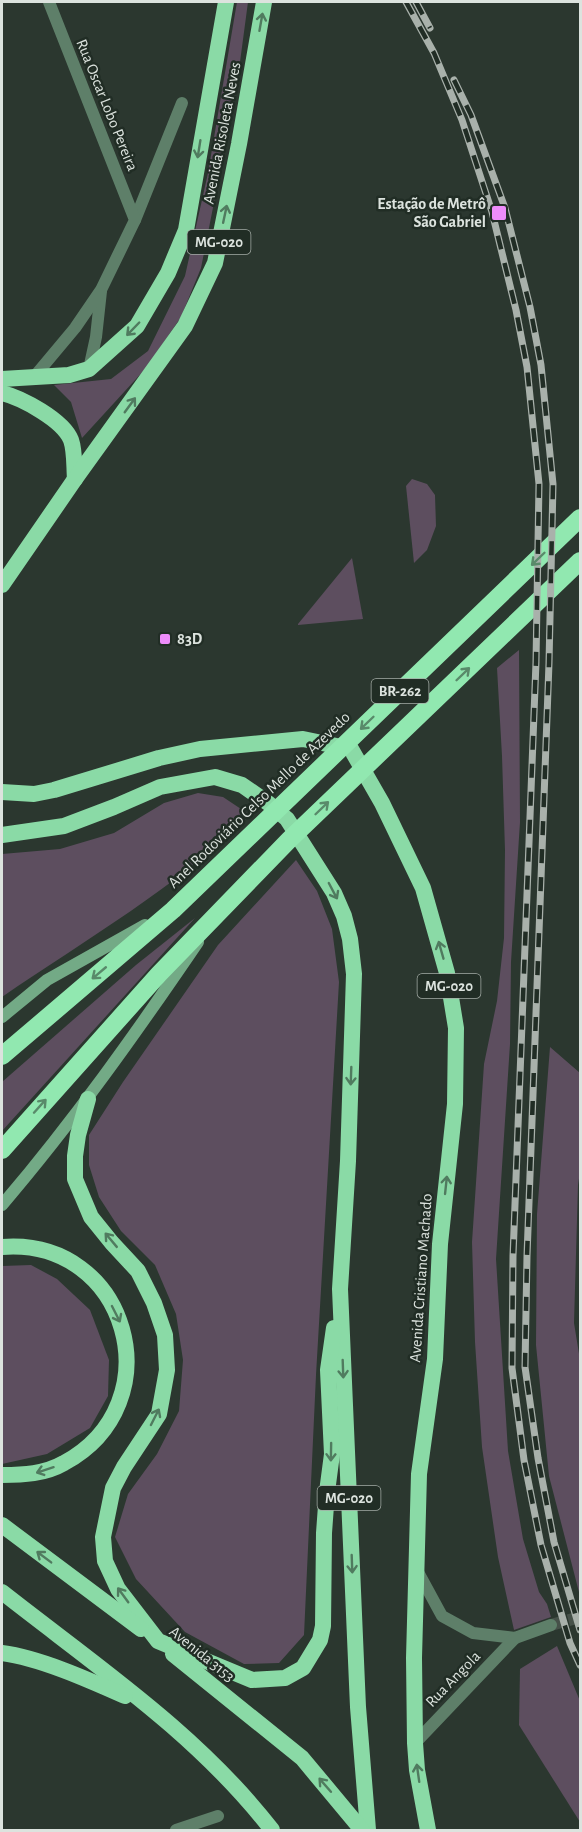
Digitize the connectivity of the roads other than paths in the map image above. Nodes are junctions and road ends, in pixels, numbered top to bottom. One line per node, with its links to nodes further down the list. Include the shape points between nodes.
1 (49, 2): 5 (street, Rua Oscar Lobo Pereira)
2 (226, 2): 7 (highway, Avenida Risoleta Neves / MG-020, one-way to 7, via 186,230 168,273 137,326)
3 (264, 2): 11 (highway, Avenida Risoleta Neves / MG-020, one-way to 3, via 185,326 214,263)
4 (182, 103): 5 (street)
5 (135, 220): 6 (street)
6 (101, 290): 7 (street); 8 (street)
7 (89, 369): 8 (highway, Avenida Risoleta Neves / MG-020, via 69,375)
8 (34, 377): 9 (highway, Avenida Risoleta Neves / MG-020)
9 (8, 379)
10 (2, 393): 11 (highway, via 38,408 62,428 71,441)
11 (75, 479): 14 (highway, MG-020)
12 (580, 518): 17 (highway, Anel Rodoviário Celso Mello de Azevedo / BR-262, one-way to 17)
13 (580, 561): 18 (highway, BR-262, one-way to 13, via 297,831)
14 (2, 585)
15 (2, 792): 28 (highway, Avenida Cristiano Machado / MG-020, one-way to 15, via 419,1474 435,1359 456,1028 447,973 423,888 382,803 351,749 303,738 200,749 34,794)
16 (2, 835): 25 (highway, MG-020, one-way to 25, via 64,826 160,787 215,777 242,785 287,819 334,892 350,939 354,974)
17 (173, 910): 19 (main road, Anel Rodoviário Celso Mello de Azevedo / BR-262, via 48,980); 20 (highway, Anel Rodoviário Celso Mello de Azevedo / BR-262, one-way to 20)
18 (218, 914): 21 (main road, BR-262); 22 (highway, BR-262, one-way to 18, via 159,974)
19 (2, 1017)
20 (2, 1056)
21 (88, 1099): 23 (main road, BR-262); 32 (highway, one-way to 21, via 118,1589 105,1561 103,1537 113,1488 159,1414 167,1371 165,1335 138,1271 91,1217 75,1179 78,1134)
22 (2, 1150)
23 (2, 1205)
24 (2, 1247): 26 (highway, one-way to 26, via 19,1245 52,1252 81,1268 105,1292 121,1321 127,1354 124,1387 112,1418 91,1445 63,1464 31,1474)
25 (340, 1289): 32 (highway, one-way to 32, via 328,1370 332,1454 320,1640 303,1668 285,1678 266,1680 252,1680); 40 (highway, MG-020, one-way to 40, via 358,1707)
26 (2, 1475)
27 (2, 1525): 32 (highway, Avenida 3153, one-way to 27)
28 (416, 1569): 31 (street, Rua Angola, via 442,1616 473,1633); 35 (highway, Avenida Cristiano Machado / MG-020)
29 (2, 1592): 34 (highway)
30 (551, 1625): 31 (street, Rua Angola)
31 (515, 1638): 35 (street, Rua Angola)
32 (158, 1641): 39 (highway, Avenida 3153, one-way to 32, via 302,1758)
33 (2, 1653): 34 (highway, via 60,1670)
34 (154, 1710): 38 (highway, via 230,1780)
35 (415, 1743): 41 (highway, Avenida Cristiano Machado / MG-020, one-way to 35)
36 (218, 1816): 37 (street)
37 (176, 1830)
38 (272, 1830)
39 (362, 1830)
40 (368, 1830)
41 (428, 1830)

